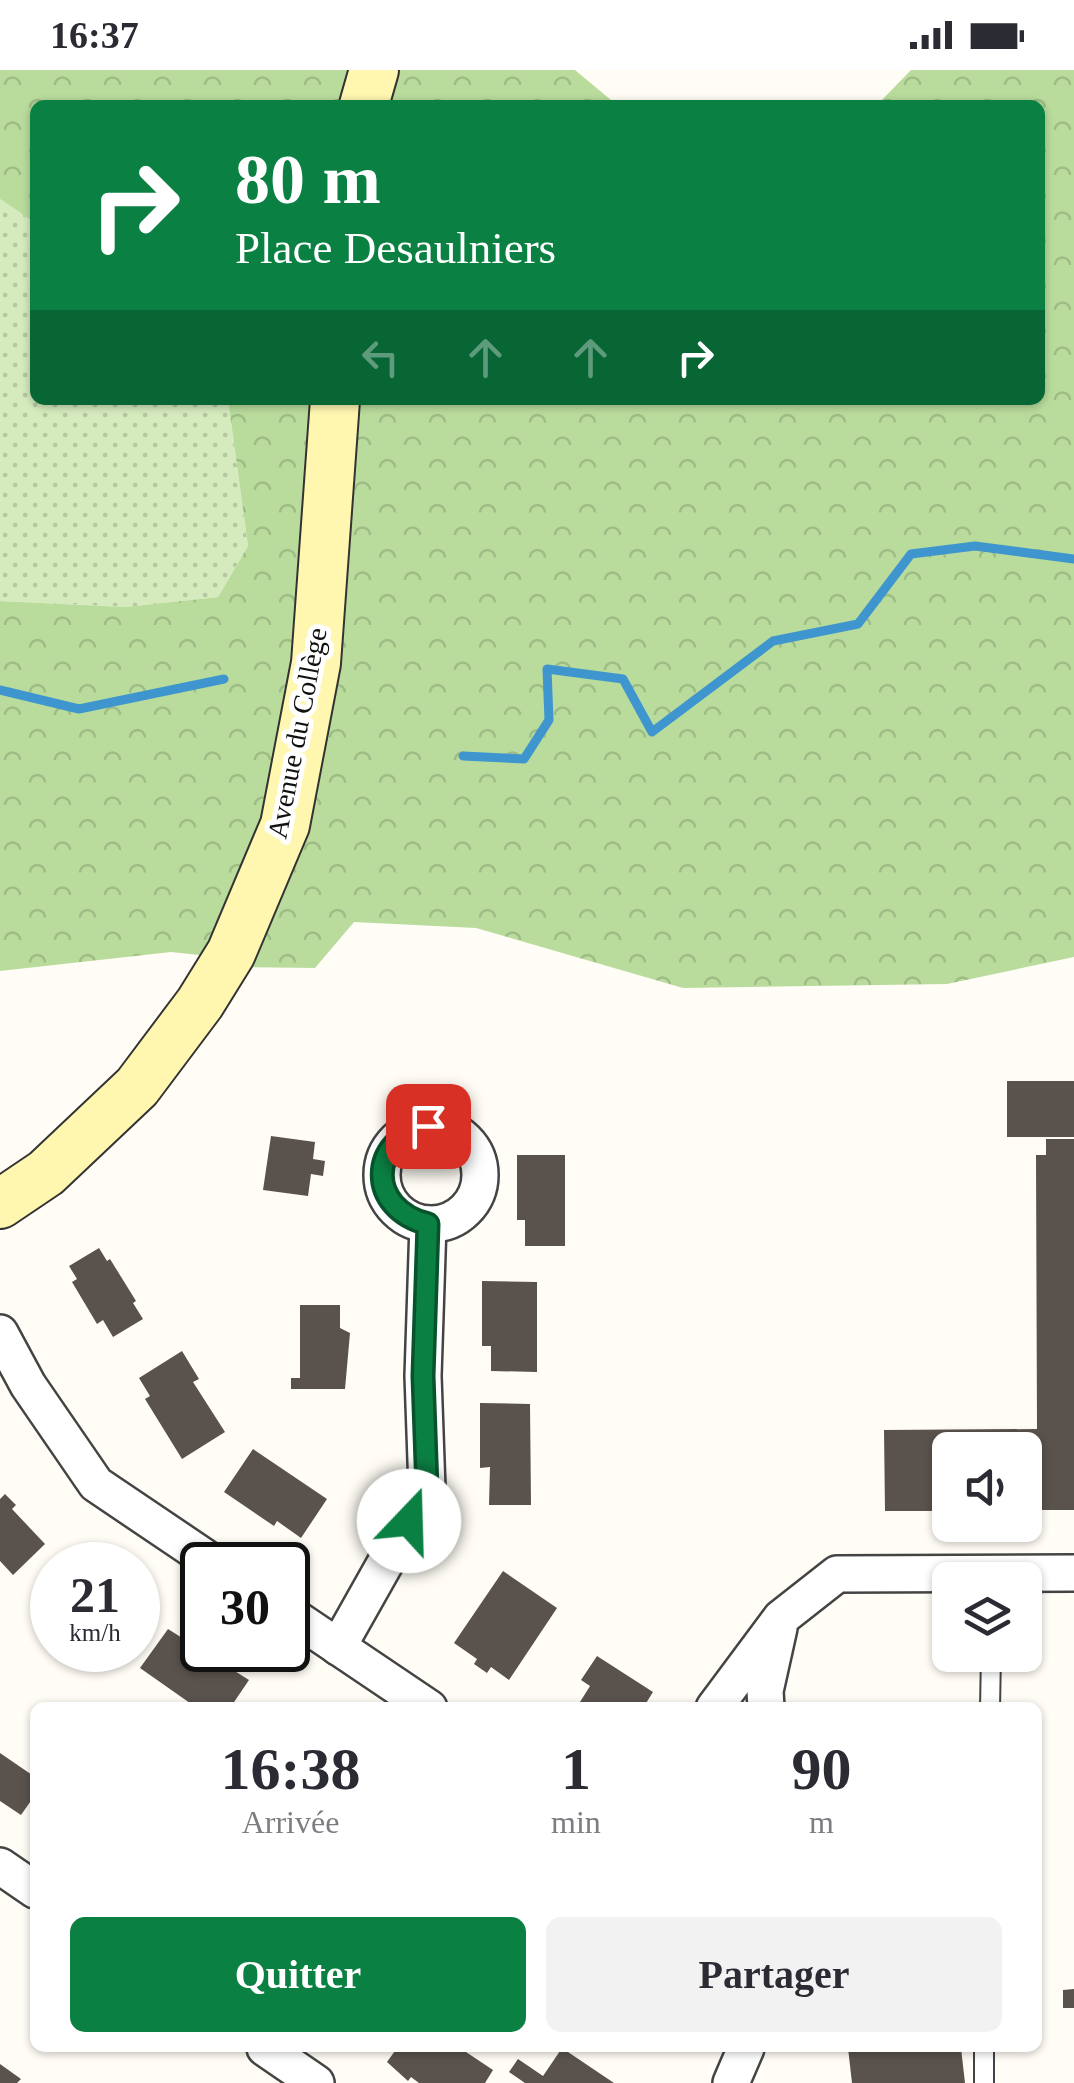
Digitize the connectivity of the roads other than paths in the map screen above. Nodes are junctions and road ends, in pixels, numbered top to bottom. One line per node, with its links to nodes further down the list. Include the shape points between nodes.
1 (374, 70): 2 (street)
2 (365, 100)
3 (335, 405): 4 (street, Avenue du Collège, via 316,662 285,825 231,953 137,1087 46,1174)
4 (0, 1204)
5 (428, 1224): 13 (street, via 427,1490)
6 (0, 1333): 7 (street, via 96,1484)
7 (182, 1542)
8 (1074, 1573): 9 (street)
9 (1042, 1574)
10 (932, 1575): 11 (street, via 837,1574)
11 (781, 1618): 16 (street); 17 (street)
12 (310, 1628): 13 (street)
13 (338, 1647): 15 (street)
14 (991, 1672): 18 (lane)
15 (420, 1702)
16 (718, 1702)
17 (766, 1702)
18 (990, 1702)
19 (0, 1866): 20 (street)
20 (30, 1887)
21 (271, 2052): 24 (street)
22 (744, 2052): 25 (street)
23 (984, 2052): 26 (lane)
24 (316, 2083)
25 (732, 2083)
26 (984, 2083)

